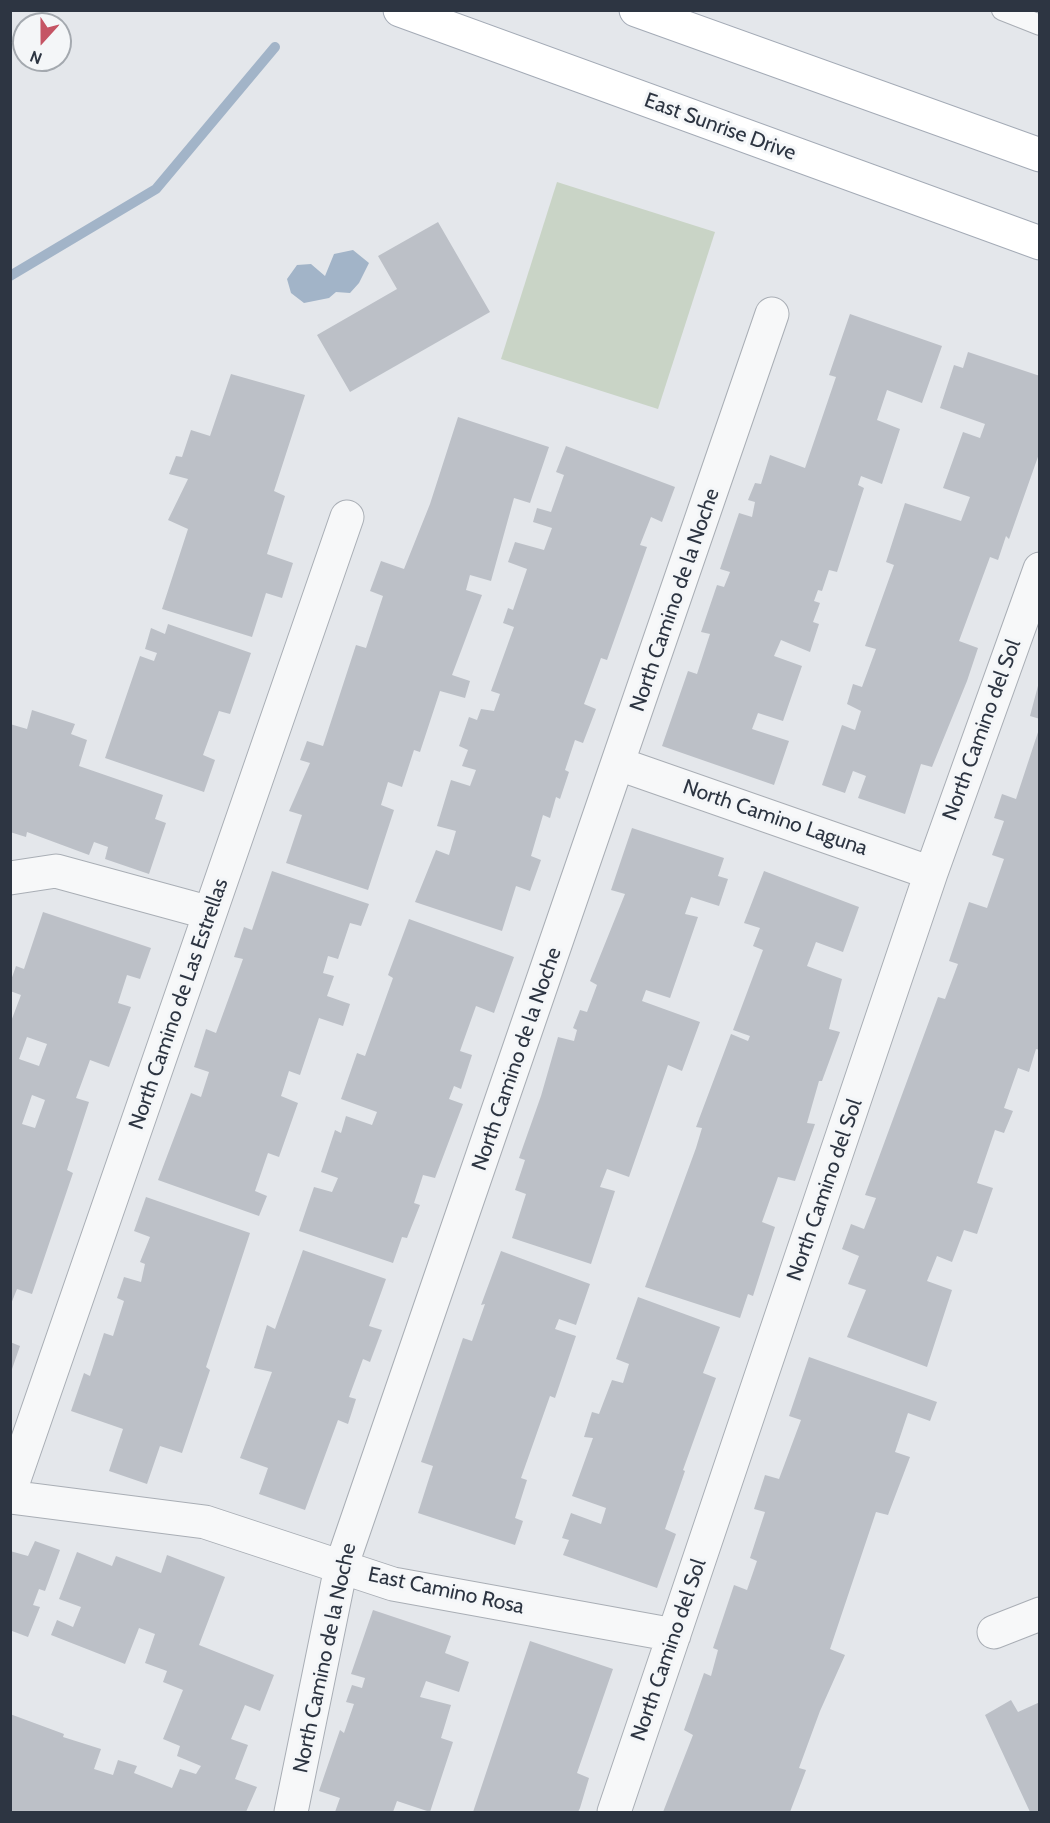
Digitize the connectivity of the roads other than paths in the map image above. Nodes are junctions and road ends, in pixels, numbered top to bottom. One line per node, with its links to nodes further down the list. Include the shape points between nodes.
1 (400, 10): 6 (main road, East Sunrise Drive)
2 (636, 10): 5 (main road)
3 (1002, 10): 4 (lane)
4 (1040, 25)
5 (1037, 148)
6 (1040, 243)
7 (772, 314): 10 (street, North Camino de la Noche)
8 (347, 517): 13 (street, North Camino de Las Estrellas)
9 (1040, 569): 11 (street, North Camino del Sol)
10 (619, 764): 11 (street, North Camino Laguna); 16 (street, North Camino de la Noche)
11 (932, 873): 19 (street, North Camino del Sol)
12 (10, 878): 13 (street, via 56,871)
13 (210, 913): 14 (street, North Camino de Las Estrellas)
14 (10, 1491)
15 (10, 1497): 16 (street, East Camino Rosa, via 205,1522)
16 (341, 1567): 19 (street, East Camino Rosa, via 393,1584); 20 (street, North Camino de la Noche)
17 (1040, 1614): 18 (street)
18 (994, 1632)
19 (674, 1635): 21 (street, North Camino del Sol)
20 (291, 1812)
21 (614, 1812)

